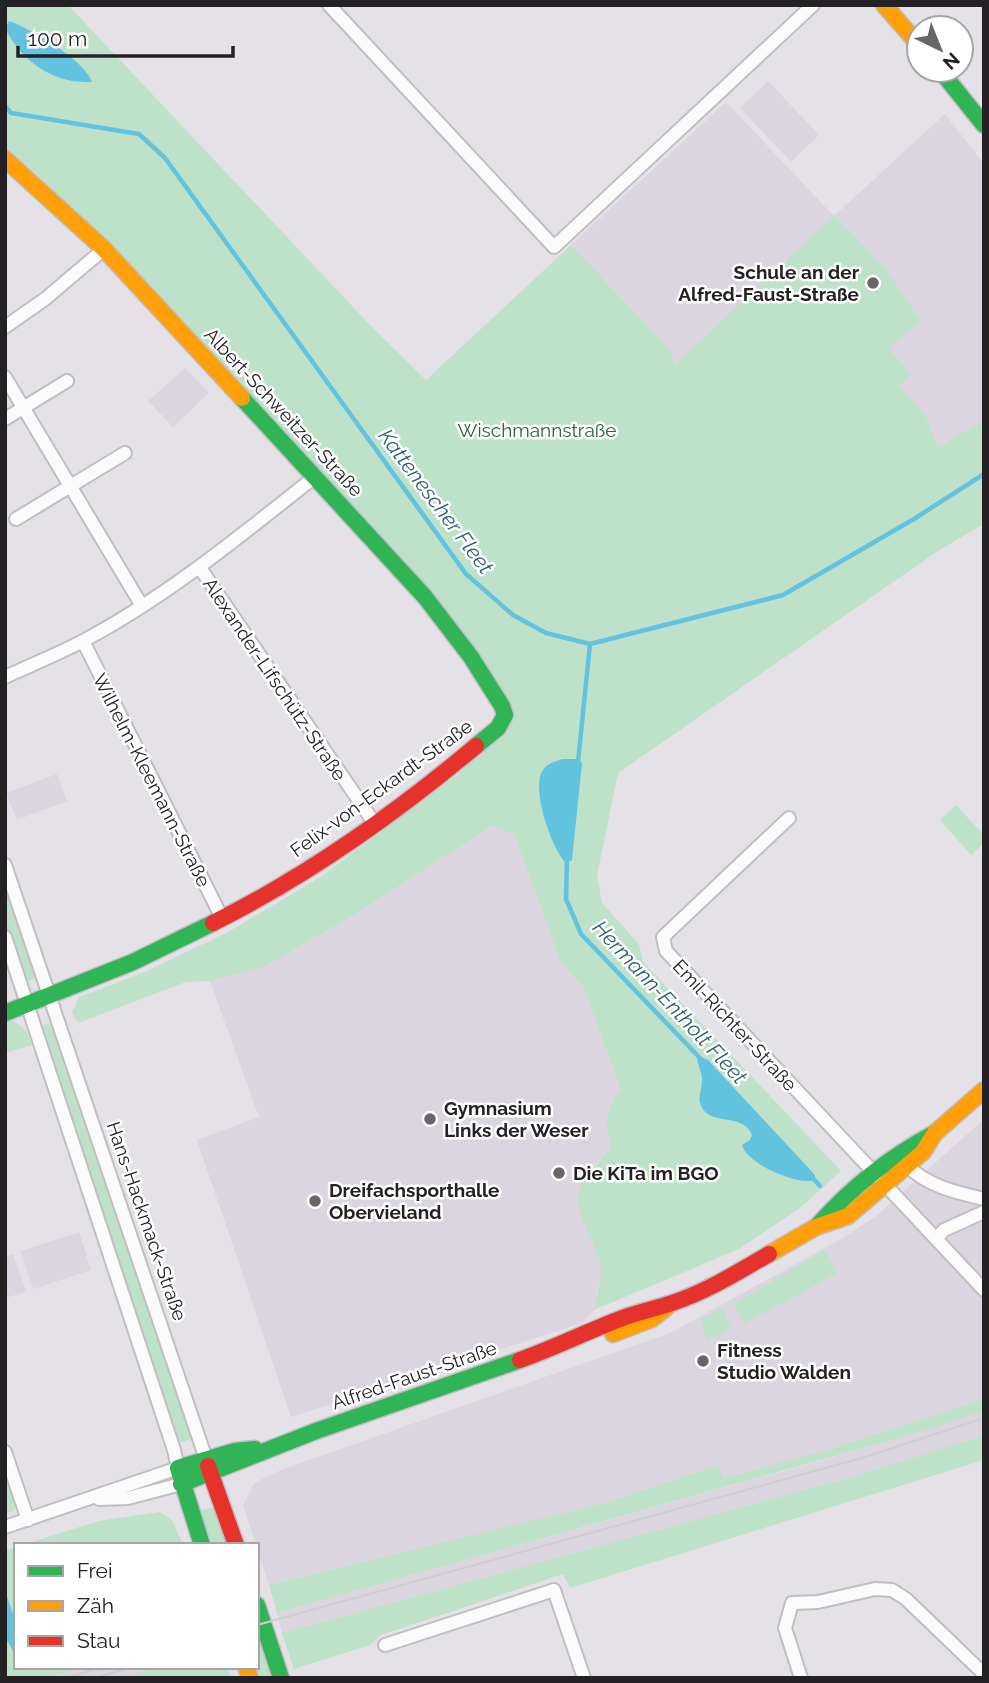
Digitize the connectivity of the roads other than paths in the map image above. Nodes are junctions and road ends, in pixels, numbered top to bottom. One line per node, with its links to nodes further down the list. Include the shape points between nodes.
1 (328, 5): 2 (street, via 554,247)
2 (813, 5)
3 (884, 5): 4 (street)
4 (905, 29)
5 (951, 84): 6 (street)
6 (984, 125)
7 (5, 159): 8 (street, Albert-Schweitzer-Straße)
8 (104, 249): 9 (street); 15 (street, Albert-Schweitzer-Straße)
9 (5, 327)
10 (5, 377): 12 (street)
11 (67, 382): 12 (street)
12 (24, 407): 13 (street); 16 (street)
13 (5, 419)
14 (125, 453): 16 (street)
15 (316, 477): 18 (street); 22 (street, Albert-Schweitzer-Straße, via 425,597 471,656)
16 (70, 486): 17 (street); 19 (street)
17 (16, 519)
18 (200, 568): 19 (street); 24 (street, Alexander-Lifschütz-Straße)
19 (142, 606): 20 (street)
20 (83, 641): 21 (street); 26 (street, Wilhelm-Kleemann-Straße)
21 (5, 677)
22 (505, 715): 24 (street, Felix-von-Eckardt-Straße, via 498,727 444,773)
23 (789, 818): 34 (street, Emil-Richter-Straße, via 663,937 666,951)
24 (375, 824): 26 (street, Felix-von-Eckardt-Straße, via 299,875)
25 (5, 865): 28 (street, Hans-Hackmack-Straße)
26 (222, 918): 28 (street, Felix-von-Eckardt-Straße, via 133,962)
27 (5, 937): 29 (street)
28 (49, 996): 29 (street); 40 (street, Hans-Hackmack-Straße)
29 (28, 1004): 30 (street); 41 (street)
30 (5, 1013)
31 (984, 1090): 32 (street, Alfred-Faust-Straße)
32 (935, 1133): 33 (street, Alfred-Faust-Straße); 34 (street, Alfred-Faust-Straße, via 908,1147)
33 (908, 1166): 34 (street, Alfred-Faust-Straße); 35 (street, via 953,1192)
34 (880, 1180): 37 (street); 40 (street, Alfred-Faust-Straße, via 827,1214 816,1227 720,1282 672,1303 652,1319 593,1341 569,1342)
35 (984, 1199)
36 (984, 1212): 37 (street, via 944,1230)
37 (936, 1239): 38 (street)
38 (984, 1290)
39 (5, 1452): 42 (street)
40 (209, 1467): 41 (street, Alfred-Faust-Straße); 45 (street)
41 (179, 1476): 42 (street, via 128,1498 82,1500); 44 (street)
42 (28, 1520): 43 (street)
43 (5, 1527)
44 (201, 1543)
45 (235, 1543)
46 (259, 1611): 49 (street)
47 (384, 1645): 50 (street, via 554,1590)
48 (984, 1674): 51 (street, via 906,1599 891,1590 875,1589 792,1603 785,1628)
49 (281, 1678)
50 (584, 1678)
51 (801, 1678)

